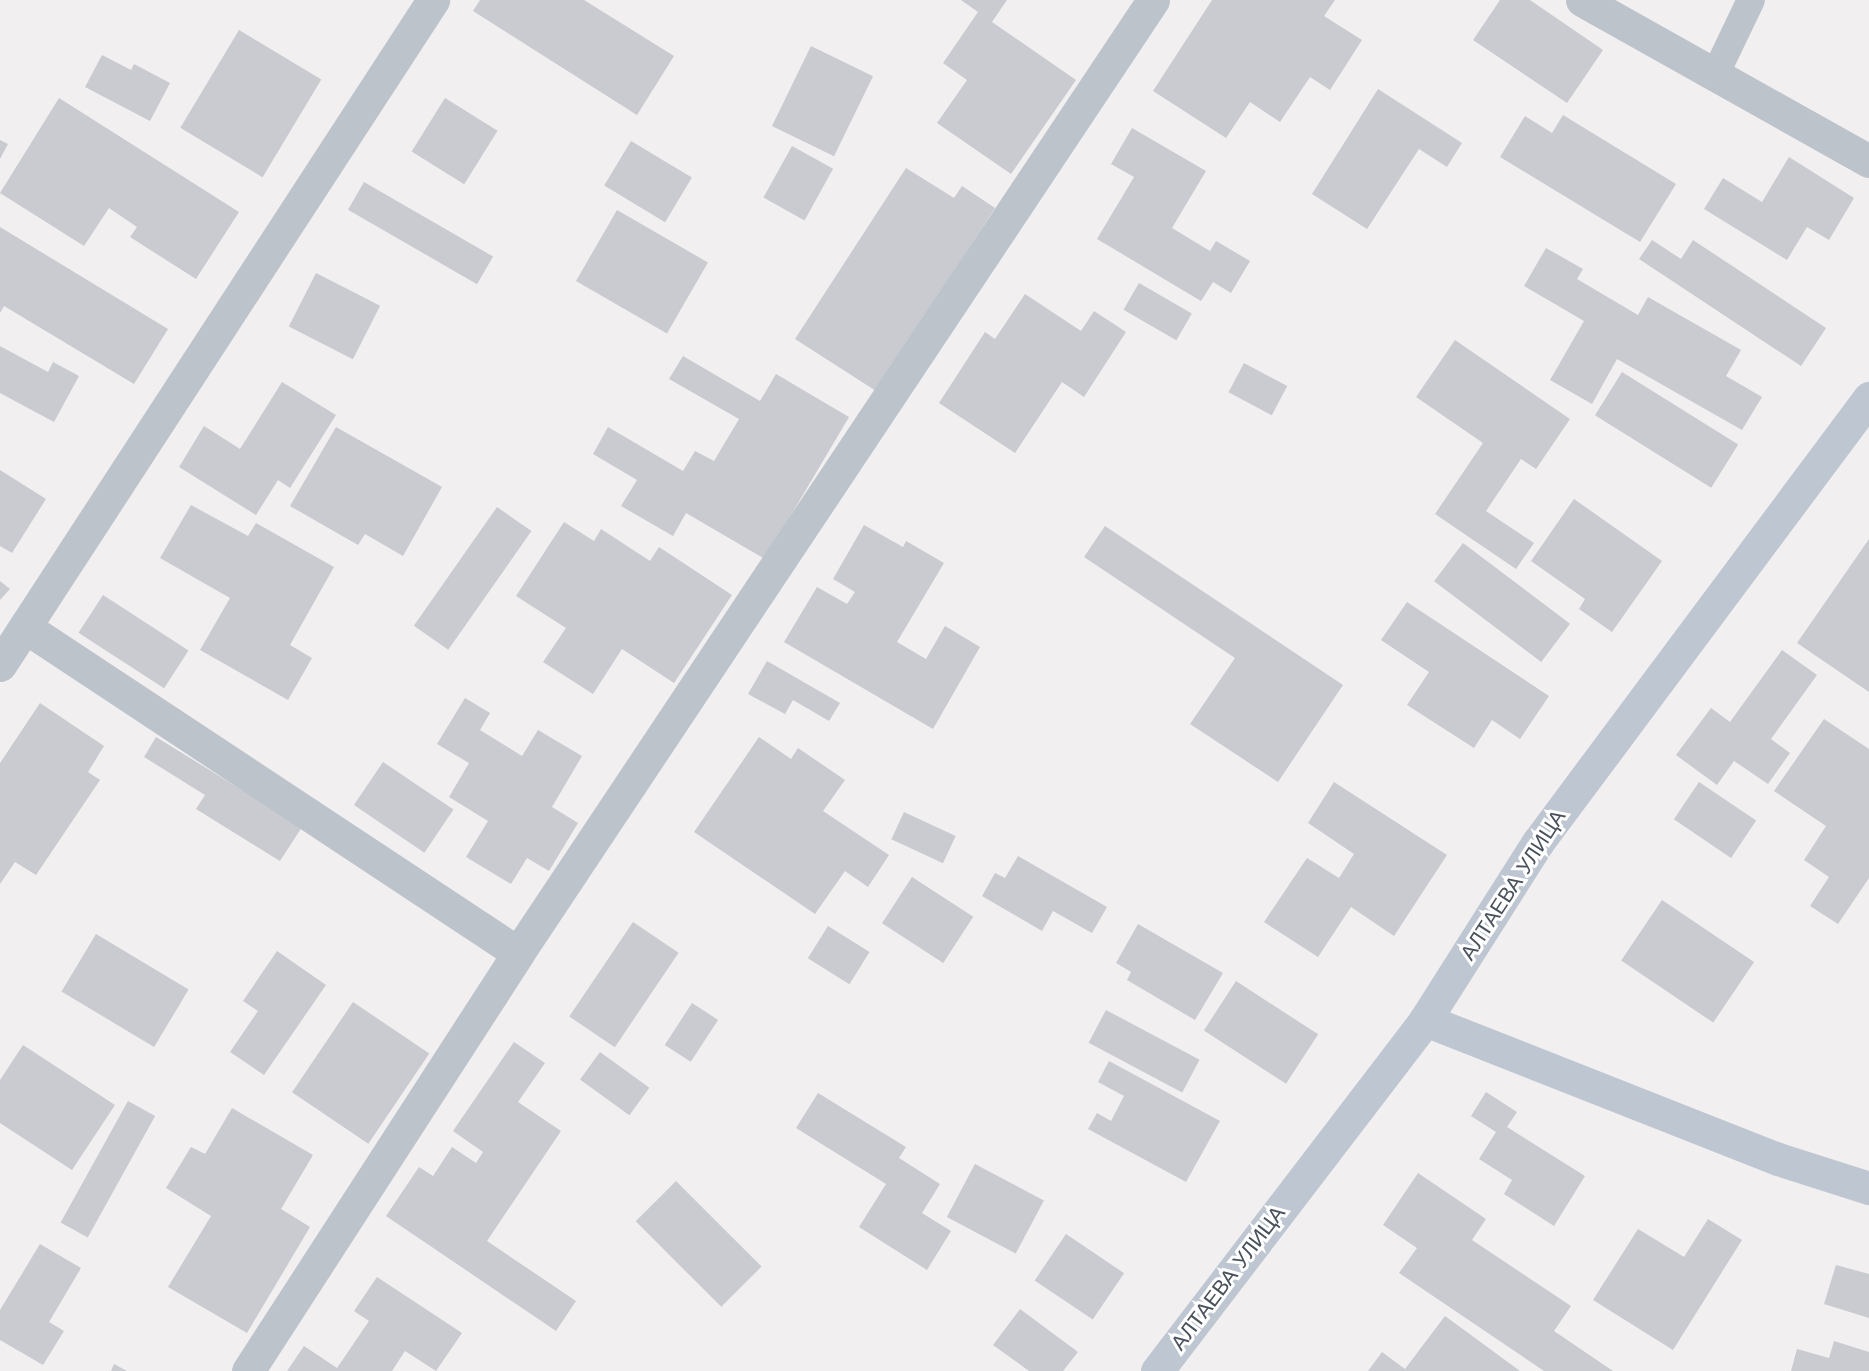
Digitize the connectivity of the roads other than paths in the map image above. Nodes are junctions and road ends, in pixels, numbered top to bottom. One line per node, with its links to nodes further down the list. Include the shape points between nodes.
1 (433, 0): 8 (street)
2 (1153, 0): 10 (street)
3 (1582, 0): 5 (street)
4 (1752, 0): 5 (lane)
5 (1715, 75): 6 (street)
6 (1869, 161)
7 (1869, 398): 11 (street, АЛТАЕВА УЛИЦА, via 1538,842)
8 (25, 627): 9 (street); 10 (street)
9 (0, 665)
10 (519, 953): 13 (street)
11 (1425, 1020): 12 (street, via 1778,1159); 14 (street, АЛТАЕВА УЛИЦА)
12 (1869, 1188)
13 (248, 1371)
14 (1157, 1371)

